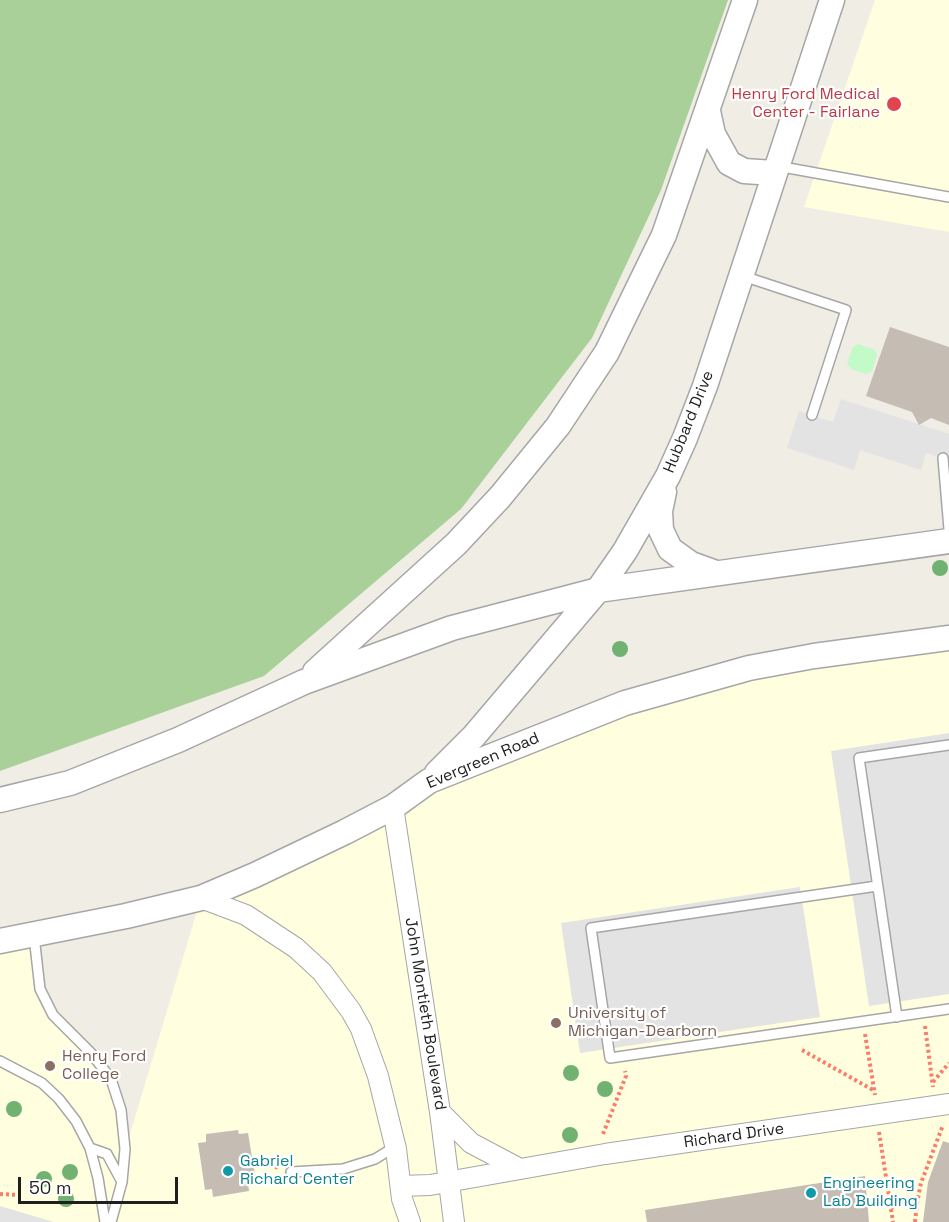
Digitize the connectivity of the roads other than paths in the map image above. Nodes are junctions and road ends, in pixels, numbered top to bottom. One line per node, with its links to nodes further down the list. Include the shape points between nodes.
1 (745, 0): 3 (street)
2 (832, 0): 4 (street, Hubbard Drive)
3 (708, 111): 4 (street, via 713,134 729,163 744,171); 15 (street, via 664,235 607,352 558,426 456,544)
4 (776, 169): 5 (lane); 6 (street, Hubbard Drive)
5 (949, 197)
6 (741, 276): 7 (lane, via 846,310); 9 (street, Hubbard Drive, via 705,386)
7 (812, 415)
8 (943, 458): 10 (lane)
9 (668, 476): 12 (street, via 660,511 661,530 670,549 691,564); 13 (street, Hubbard Drive)
10 (949, 529)
11 (949, 541): 12 (street)
12 (716, 573): 13 (street)
13 (598, 590): 15 (street, via 452,628); 17 (street, Hubbard Drive, via 474,736)
14 (949, 639): 17 (street, Evergreen Road, via 749,668 625,703)
15 (304, 682): 18 (street, via 178,740 70,783)
16 (949, 745): 20 (lane, via 859,758)
17 (429, 781): 19 (street, Evergreen Road)
18 (0, 800)
19 (393, 807): 21 (street, Evergreen Road, via 301,854); 27 (street, John Montieth Boulevard)
20 (877, 886): 25 (lane); 25 (lane, via 591,928 610,1058)
21 (201, 898): 22 (street, Evergreen Road); 29 (street, via 246,915 277,934 322,972 338,992 361,1029)
22 (34, 935): 23 (street, Evergreen Road); 34 (lane, via 40,989 53,1015 111,1079 121,1110 125,1149)
23 (0, 940)
24 (949, 1009): 25 (lane)
25 (897, 1017)
26 (0, 1061): 30 (lane, via 42,1083 59,1099)
27 (440, 1112): 31 (street, via 471,1143); 33 (street, John Montieth Boulevard)
28 (947, 1113): 31 (street, Richard Drive, via 605,1154)
29 (396, 1146): 32 (lane, via 375,1159 343,1169); 35 (street)
30 (90, 1148): 34 (lane, via 107,1154); 36 (lane)
31 (520, 1169): 33 (street, Richard Drive)
32 (291, 1172)
33 (448, 1181): 35 (street, Richard Drive); 39 (street, John Montieth Boulevard)
34 (122, 1182): 37 (lane)
35 (401, 1186): 38 (street)
36 (105, 1222)
37 (111, 1222)
38 (410, 1222)
39 (454, 1222)

